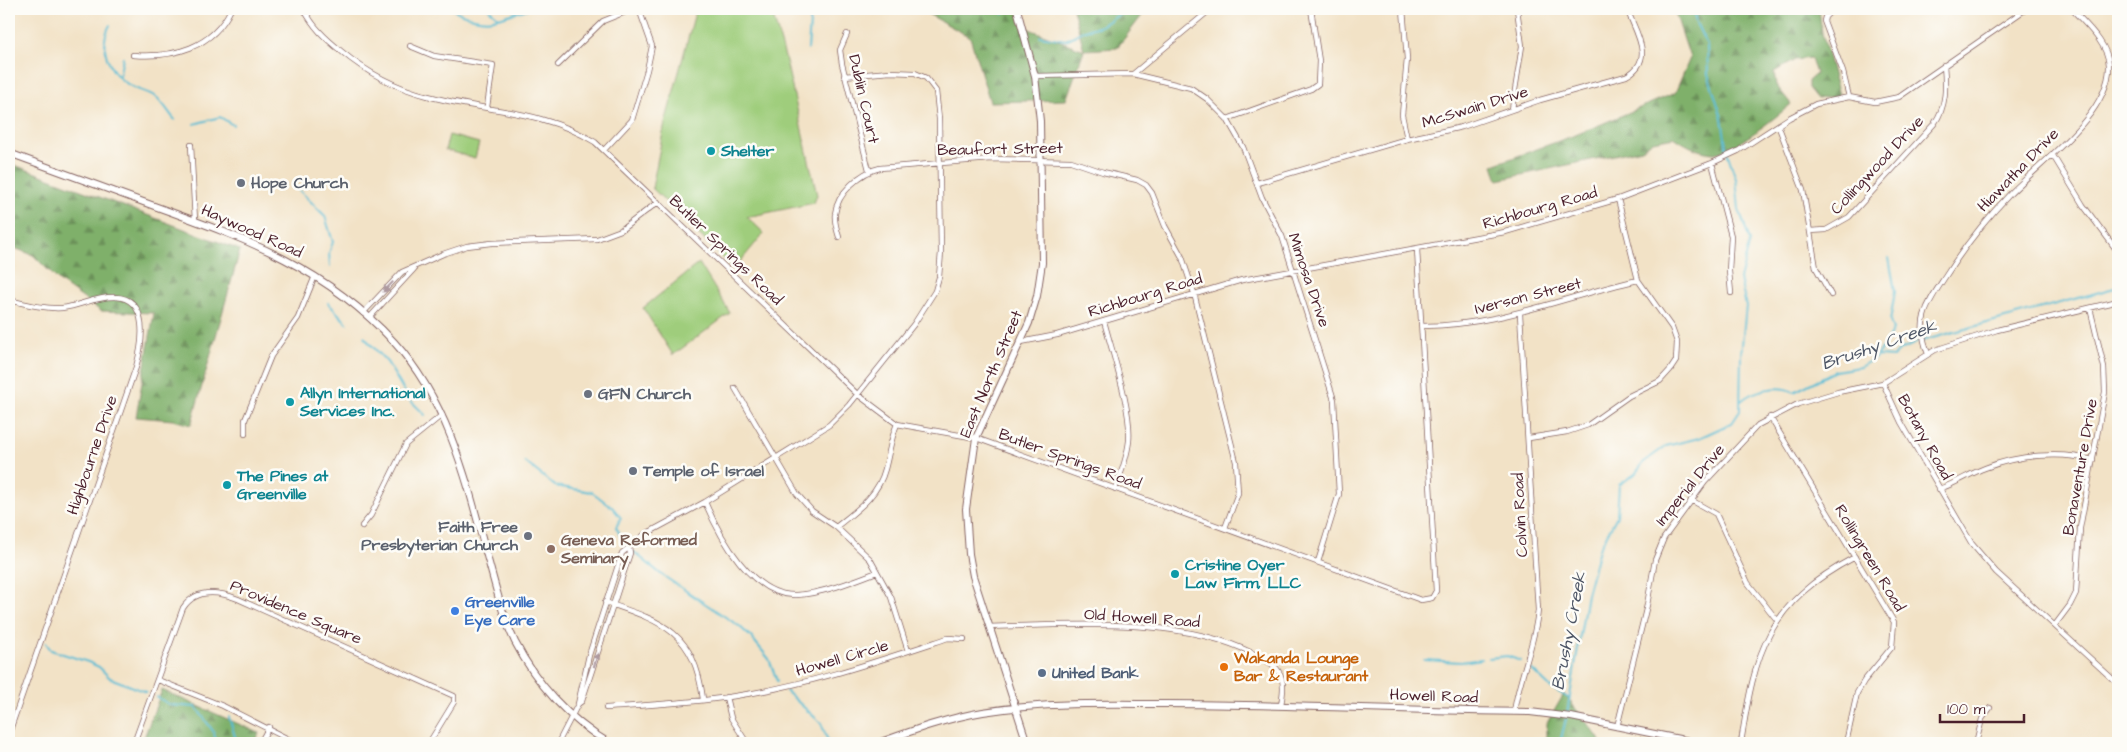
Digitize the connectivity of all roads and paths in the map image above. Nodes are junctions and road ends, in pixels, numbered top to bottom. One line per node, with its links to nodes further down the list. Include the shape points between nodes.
1 (231, 9): 18 (street, via 223,25 192,48 171,55)
2 (304, 9): 25 (street, Butler Springs Road, via 312,25 326,39 385,80 430,97)
3 (633, 9): 19 (street, via 603,21)
4 (639, 9): 31 (street, via 652,46 639,103 632,120)
5 (1017, 9): 23 (main road, East North Street)
6 (1211, 9): 21 (street)
7 (1311, 9): 27 (street, via 1318,84)
8 (1403, 9): 29 (street, via 1407,59 1402,115)
9 (1516, 9): 26 (street, via 1522,46)
10 (1627, 9): 26 (street, McSwain Drive, via 1642,54 1637,70 1620,78)
11 (1833, 9): 24 (street, via 1824,21)
12 (2013, 9): 15 (street)
13 (2026, 9): 15 (street, Richbourg Road)
14 (2072, 9): 33 (street, Hiawatha Drive, via 2101,43 2108,58 2108,72 2095,107)
15 (2017, 15): 20 (street, Richbourg Road)
16 (847, 34): 22 (street, Dublin Court, via 840,50)
17 (410, 46): 25 (street, via 434,56 493,66)
18 (133, 55)
19 (558, 65)
20 (1944, 65): 24 (street, Richbourg Road, via 1893,100 1875,102); 42 (street, Collingwood Drive, via 1944,100 1934,124 1848,217 1826,230)
21 (1133, 74): 23 (street, Mimosa Drive); 27 (street, Mimosa Drive, via 1191,88)
22 (844, 76): 35 (street, via 901,72 926,78 937,95); 37 (street, Dublin Court)
23 (1035, 76): 34 (main road, East North Street)
24 (1849, 97): 28 (street, Richbourg Road, via 1816,104)
25 (487, 107): 31 (street, Butler Springs Road, via 565,125)
26 (1512, 109): 29 (street, McSwain Drive, via 1462,127)
27 (1226, 119): 38 (street, Mimosa Drive, via 1243,147)
28 (1778, 125): 36 (street, Richbourg Road); 42 (street, via 1802,190)
29 (1407, 140): 38 (street, McSwain Drive)
30 (191, 145): 41 (street)
31 (604, 150): 40 (street, Butler Springs Road)
32 (9, 153): 41 (main road, Haywood Road)
33 (2052, 154): 45 (street, via 2083,205); 60 (street, Hiawatha Drive, via 2000,205 1959,254 1922,319 1922,336)
34 (1041, 160): 35 (street, Beaufort Street); 49 (street, Beaufort Street, via 1071,161 1137,180 1146,186 1182,257); 59 (main road, East North Street, via 1040,275 1031,319)
35 (939, 162): 37 (street, Beaufort Street); 63 (street, via 941,252 935,291 921,316)
36 (1712, 162): 39 (street, Richbourg Road); 50 (street, via 1731,236)
37 (868, 170): 43 (street, via 844,194 836,208 834,220)
38 (1257, 183): 46 (street, Mimosa Drive, via 1282,236)
39 (1618, 199): 44 (street, Richbourg Road, via 1505,232); 48 (street)
40 (658, 202): 56 (street, via 624,228 597,239 481,244 454,250 416,266); 63 (street, Butler Springs Road)
41 (196, 221): 47 (main road, Haywood Road, via 276,253)
42 (1810, 231): 51 (street, via 1816,268)
43 (839, 237)
44 (1417, 249): 46 (street, Richbourg Road); 58 (street, Butler Springs Road)
45 (2118, 252)
46 (1293, 270): 49 (street, Richbourg Road); 81 (street, Mimosa Drive, via 1330,386 1335,415 1339,494)
47 (315, 276): 56 (main road, Haywood Road); 67 (street, via 298,318 271,356 245,420)
48 (1638, 280): 55 (street, Iverson Street); 69 (street, via 1674,332 1678,350 1670,370 1660,381 1629,396 1582,428)
49 (1194, 293): 57 (street, Richbourg Road); 78 (street, Beaufort Street, via 1238,476 1236,502)
50 (1731, 293)
51 (1832, 295)
52 (9, 300): 103 (street, Highbourne Drive, via 52,308 109,297 122,298 137,312 143,332 136,367)
53 (2118, 301): 54 (street, Botany Road)
54 (2090, 308): 60 (street, Botany Road, via 1997,330); 71 (street, Bonaventure Drive, via 2105,380)
55 (1520, 314): 58 (street, Iverson Street, via 1468,324); 69 (street, Colvin Road)
56 (366, 315): 64 (main road, Haywood Road, via 395,343 419,375)
57 (1104, 321): 59 (street, Richbourg Road); 72 (street, via 1129,432 1124,467)
58 (1422, 326): 81 (street, Butler Springs Road, via 1436,591 1432,598 1421,600)
59 (1021, 342): 68 (main road, East North Street)
60 (1928, 354): 61 (street, Botany Road)
61 (1883, 382): 65 (street, Imperial Drive, via 1798,404); 73 (street, Botany Road, via 1901,422)
62 (735, 388): 70 (street)
63 (857, 394): 66 (street, Butler Springs Road); 70 (street, via 829,425)
64 (442, 415): 76 (street, via 406,444 371,515); 100 (main road, Haywood Road, via 465,476 515,641 544,687)
65 (1770, 418): 74 (street, Imperial Drive, via 1758,425); 80 (street, Rollingreen Road)
66 (897, 424): 68 (street, Butler Springs Road); 77 (street, via 878,488 866,503)
67 (245, 434)
68 (976, 438): 72 (street, Butler Springs Road); 87 (main road, East North Street, via 967,487 966,532 973,576)
69 (1529, 438): 99 (street, Colvin Road, via 1538,610)
70 (776, 458): 75 (street); 77 (street, via 802,500 818,516)
71 (2093, 460): 73 (street, via 2063,455 2017,459 1986,468); 86 (street, Bonaventure Drive, via 2080,528 2076,593)
72 (1114, 489): 78 (street, Butler Springs Road)
73 (1939, 489): 86 (street, Botany Road, via 1980,555)
74 (1691, 500): 85 (street, via 1716,514 1748,583); 101 (street, Imperial Drive, via 1669,528 1660,546)
75 (705, 502): 79 (street, via 644,534); 82 (street, via 740,562 761,584 776,592 803,594)
76 (362, 526)
77 (836, 527): 82 (street, via 865,552)
78 (1225, 528): 81 (street, Butler Springs Road)
79 (628, 547): 83 (street, via 618,561); 84 (street, via 630,554)
80 (1855, 557): 85 (street, via 1806,588); 115 (street, Rollingreen Road, via 1894,622 1892,647 1857,693)
81 (1318, 562)
82 (877, 572): 89 (street, via 891,597)
83 (605, 602): 84 (street); 94 (street, via 582,679)
84 (614, 605): 93 (street, via 654,619 677,637 697,667); 94 (street, one-way to 84, via 582,701)
85 (1777, 620): 114 (street, via 1753,677)
86 (2054, 625): 91 (street, Botany Road)
87 (989, 626): 95 (street, Old Howell Road, via 1138,627 1205,634 1246,650 1277,669 1283,688); 97 (main road, East North Street)
88 (964, 639): 89 (street, Howell Circle, via 948,638)
89 (908, 651): 92 (street, Howell Circle, via 810,681)
90 (158, 680): 102 (street); 104 (street, Providence Square); 107 (street, Providence Square, via 185,605 197,595 217,592 454,696 454,702)
91 (2118, 684)
92 (726, 697): 93 (street, Howell Circle); 110 (street, via 731,718)
93 (704, 699): 96 (street, Howell Circle)
94 (578, 704): 100 (street)
95 (1281, 705): 97 (main road, Howell Road, via 1071,704); 99 (main road, Howell Road)
96 (606, 708)
97 (1015, 708): 111 (main road, via 962,717); 112 (main road, East North Street)
98 (1990, 708): 116 (street, via 1982,719)
99 (1514, 712): 101 (main road, Howell Road, via 1550,714)
100 (572, 715): 108 (street); 109 (main road, Haywood Road)
101 (1617, 727): 113 (main road, Howell Road)
102 (269, 728): 105 (street); 106 (street)
103 (9, 732)
104 (134, 743)
105 (260, 743)
106 (296, 743)
107 (429, 743)
108 (558, 743)
109 (609, 743)
110 (747, 743)
111 (878, 743)
112 (1027, 743)
113 (1698, 743)
114 (1741, 743)
115 (1846, 743)
116 (1976, 743)

